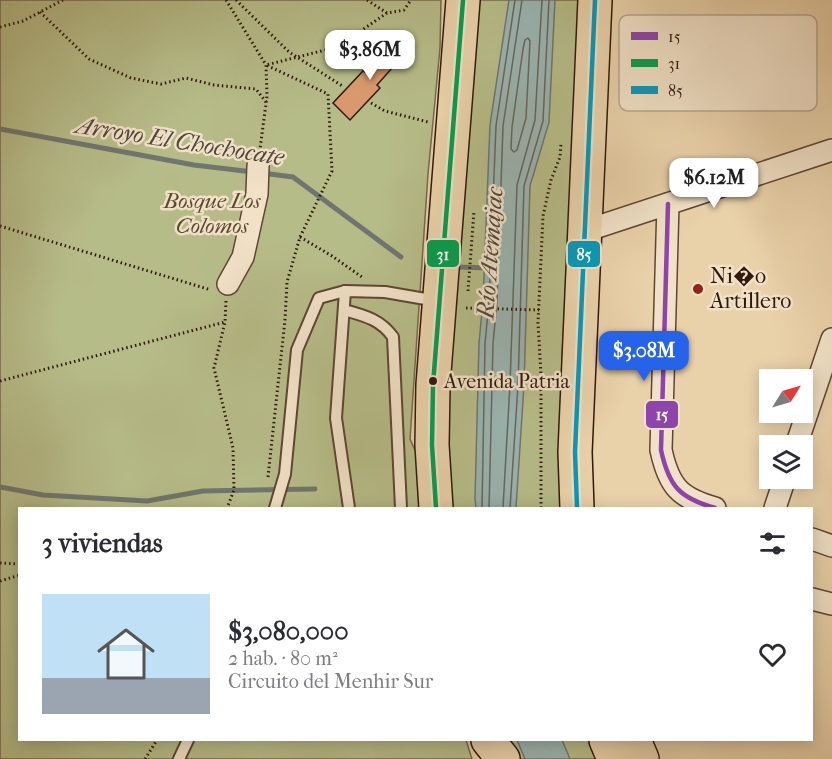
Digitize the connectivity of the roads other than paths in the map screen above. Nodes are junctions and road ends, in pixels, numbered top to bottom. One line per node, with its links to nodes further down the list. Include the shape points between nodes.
1 (463, 0): 9 (main road, via 454,125)
2 (596, 0): 6 (main road)
3 (832, 150): 5 (street)
4 (258, 166): 7 (street, via 257,194 243,256)
5 (668, 204): 6 (street); 19 (street, via 661,450 664,466 678,490 687,498)
6 (585, 231): 18 (main road, via 575,452)
7 (227, 289)
8 (345, 291): 9 (lane, via 385,292); 10 (lane); 14 (lane, via 320,298 297,351 285,474)
9 (453, 304): 17 (main road, via 433,385)
10 (344, 310): 15 (lane, via 336,418); 16 (lane, via 384,325 393,337)
11 (832, 339): 12 (street)
12 (800, 435)
13 (781, 489): 20 (street)
14 (275, 507)
15 (349, 507)
16 (401, 507)
17 (436, 507)
18 (577, 507)
19 (712, 507)
20 (774, 507)
21 (813, 539): 22 (street)
22 (832, 546)
23 (813, 599): 24 (street)
24 (832, 604)
25 (188, 741): 30 (lane)
26 (480, 741): 31 (main road)
27 (489, 741): 32 (main road)
28 (606, 741): 33 (main road)
29 (634, 741): 34 (main road)
30 (179, 759)
31 (487, 759)
32 (502, 759)
33 (614, 759)
34 (642, 759)

